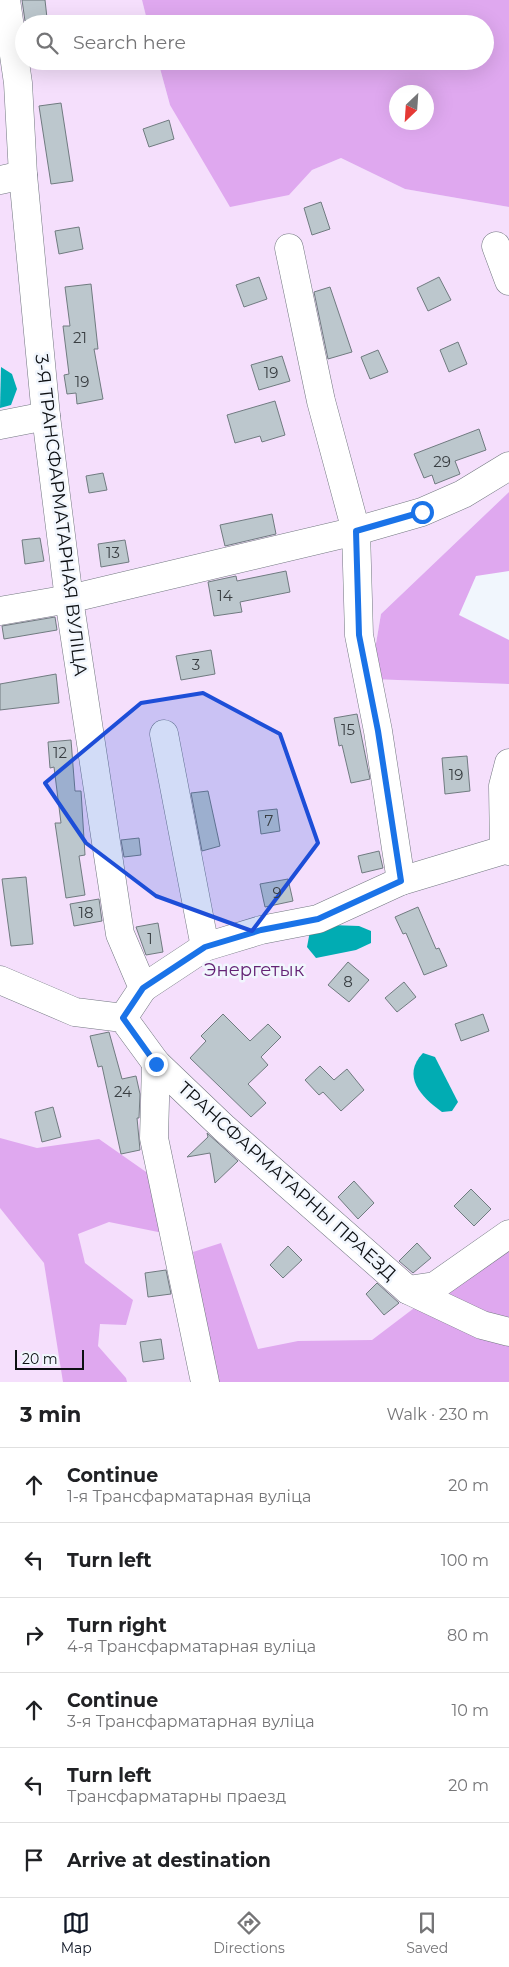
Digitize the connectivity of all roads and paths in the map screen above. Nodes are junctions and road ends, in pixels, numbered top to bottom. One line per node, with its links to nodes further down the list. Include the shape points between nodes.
1 (6, 0): 2 (lane, 3-Я ТРАНСФАРМАТАРНАЯ ВУЛІЦА)
2 (15, 62)
3 (16, 70): 4 (lane, 3-Я ТРАНСФАРМАТАРНАЯ ВУЛІЦА)
4 (11, 178): 8 (lane, 3-Я ТРАНСФАРМАТАРНАЯ ВУЛІЦА)
5 (496, 246): 7 (lane)
6 (290, 248): 11 (lane, via 321,401)
7 (509, 281)
8 (46, 416): 9 (lane); 12 (lane, 3-Я ТРАНСФАРМАТАРНАЯ ВУЛІЦА)
9 (0, 425)
10 (509, 466): 11 (lane, via 463,494 422,512)
11 (356, 531): 12 (lane); 17 (lane, via 359,635 378,731)
12 (70, 599): 13 (lane); 20 (lane, 3-Я ТРАНСФАРМАТАРНАЯ ВУЛІЦА, via 120,934)
13 (0, 611)
14 (164, 734): 18 (lane)
15 (509, 763): 16 (lane, via 503,786)
16 (506, 851): 17 (lane)
17 (401, 881): 18 (lane, via 318,919 261,930)
18 (205, 947): 20 (lane)
19 (0, 980): 21 (lane, via 75,1012)
20 (143, 988): 21 (lane)
21 (123, 1018): 22 (lane, ТРАНСФАРМАТАРНЫ ПРАЕЗД)
22 (156, 1064): 24 (lane, ТРАНСФАРМАТАРНЫ ПРАЕЗД); 26 (lane, via 154,1138)
23 (509, 1234): 24 (lane, via 435,1286)
24 (408, 1290): 25 (lane, ТРАНСФАРМАТАРНЫ ПРАЕЗД, via 482,1324)
25 (509, 1332)
26 (205, 1382)

